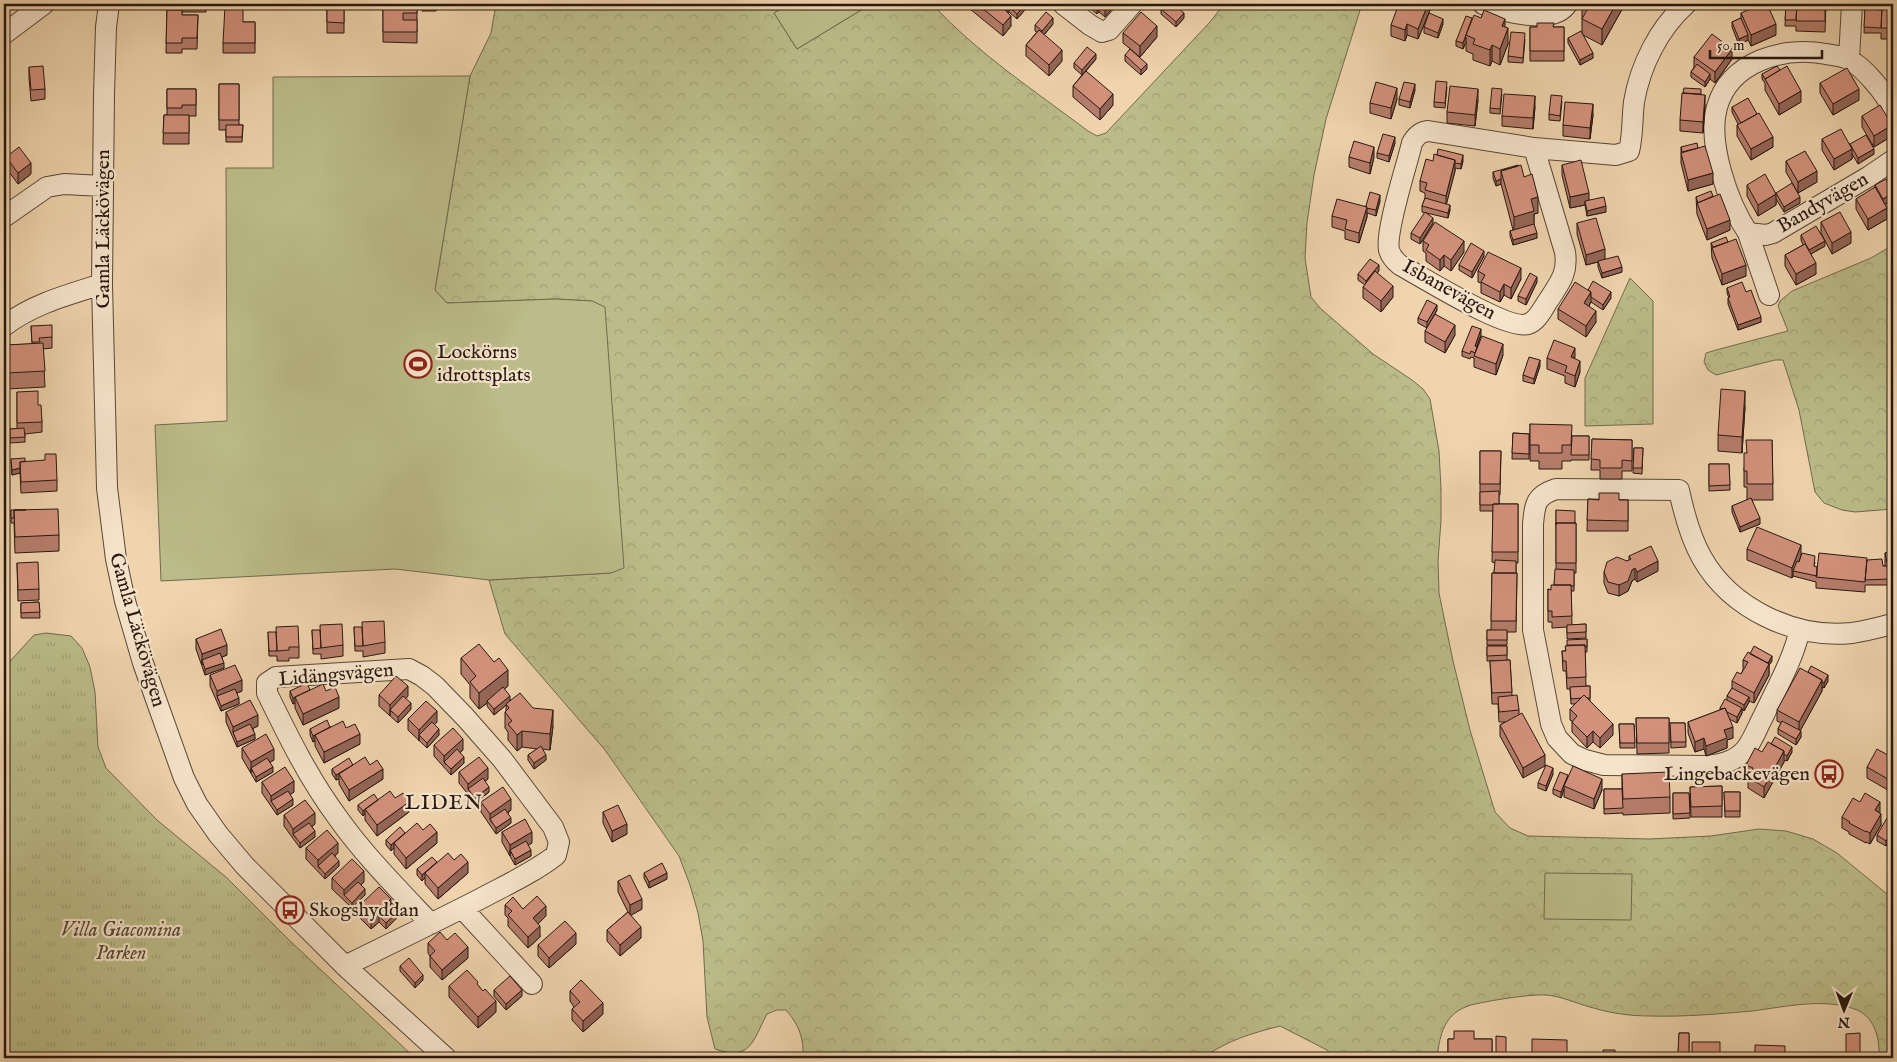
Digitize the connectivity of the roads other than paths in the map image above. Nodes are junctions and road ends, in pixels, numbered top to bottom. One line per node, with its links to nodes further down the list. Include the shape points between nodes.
1 (44, 4): 9 (street)
2 (109, 4): 14 (street, Gamla Läckövägen)
3 (1064, 4): 4 (street, via 1102,32 1109,30)
4 (1132, 4)
5 (1483, 4): 6 (street, via 1504,11 1542,15 1559,12)
6 (1567, 4)
7 (1686, 4): 12 (street, Isbanevägen, via 1665,28 1642,72 1634,99 1628,151 1616,155)
8 (1852, 4): 10 (street)
9 (4, 34)
10 (1849, 60): 11 (street, Bandyvägen, via 1883,92); 16 (street, Bandyvägen, via 1803,51 1768,57 1740,72 1723,94 1715,120 1716,150 1736,212)
11 (1893, 110)
12 (1534, 148): 12 (street, Isbanevägen, via 1421,132 1412,143 1391,225 1389,250 1393,259 1489,314 1518,325 1530,324 1560,282 1566,264)
13 (1893, 160): 16 (street, Bandyvägen, via 1773,233)
14 (103, 186): 15 (street, via 47,186); 17 (street, Gamla Läckövägen)
15 (4, 217)
16 (1748, 234): 18 (street, Bandyvägen)
17 (102, 284): 19 (street, via 55,298); 24 (street, Gamla Läckövägen, via 110,520 125,601 142,663 184,778 218,834 245,866)
18 (1770, 295)
19 (4, 326)
20 (1893, 624): 21 (street, via 1851,633)
21 (1800, 629): 21 (street, via 1744,604 1716,579 1702,558 1686,522 1679,490 1556,489 1545,493 1534,506 1532,623 1550,724 1556,738 1572,754 1604,765 1704,766 1720,765 1734,759 1746,749 1756,731 1794,652)
22 (462, 908): 23 (street, Lidängsvägen); 23 (street, Lidängsvägen, via 534,870 556,855 559,842 553,827 466,717 435,686 409,669 285,676 270,680 266,683 267,693 297,755 319,791 356,841); 25 (street)
23 (431, 924): 24 (street, Lidängsvägen)
24 (345, 966): 26 (street, Gamla Läckövägen)
25 (532, 984)
26 (446, 1058)

